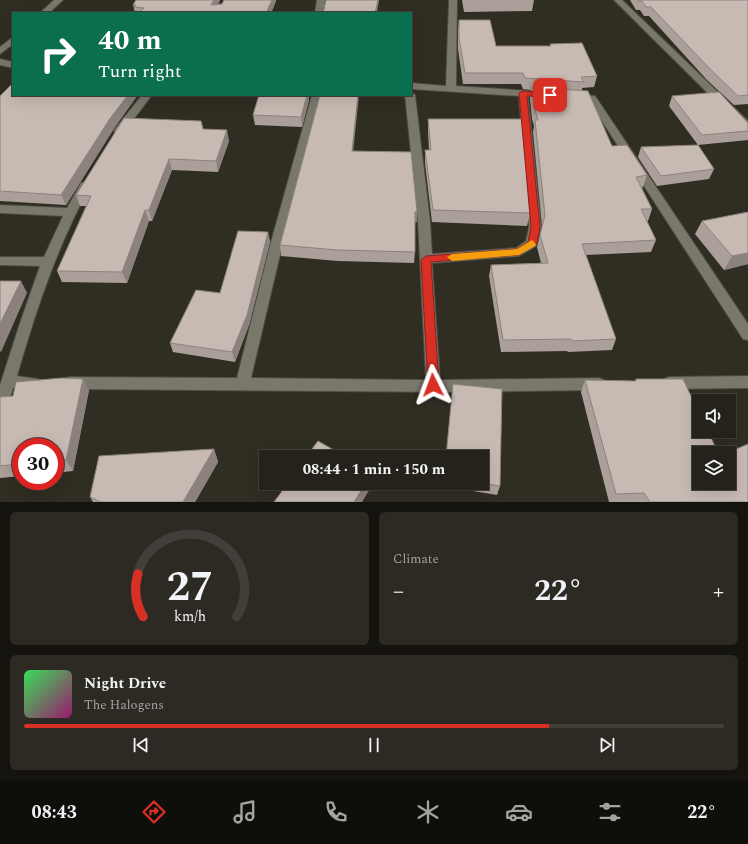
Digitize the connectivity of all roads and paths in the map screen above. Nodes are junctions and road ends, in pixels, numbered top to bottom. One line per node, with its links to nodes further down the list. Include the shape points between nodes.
1 (59, 0): 5 (street)
2 (321, 0): 6 (street)
3 (453, 0): 12 (street)
4 (618, 0): 19 (street)
5 (45, 12)
6 (319, 12)
7 (12, 41): 8 (street)
8 (0, 51)
9 (0, 62): 10 (street)
10 (12, 65)
11 (412, 86): 12 (street)
12 (451, 89): 13 (street)
13 (523, 93): 14 (street); 24 (street, via 535,227 532,243 519,252)
14 (553, 95)
15 (146, 96): 20 (street)
16 (317, 96): 30 (street, via 277,242)
17 (410, 96): 24 (street)
18 (569, 96): 27 (street, via 592,98)
19 (748, 126)
20 (111, 144)
21 (90, 178): 23 (street)
22 (0, 208): 23 (street)
23 (69, 212): 26 (street)
24 (426, 260): 33 (street)
25 (0, 261): 26 (street)
26 (49, 262): 28 (street, via 33,301)
27 (748, 335)
28 (8, 382): 30 (street); 34 (street)
29 (748, 382): 32 (street)
30 (243, 384): 33 (street)
31 (615, 384): 33 (street)
32 (654, 384)
33 (433, 385)
34 (0, 408)

